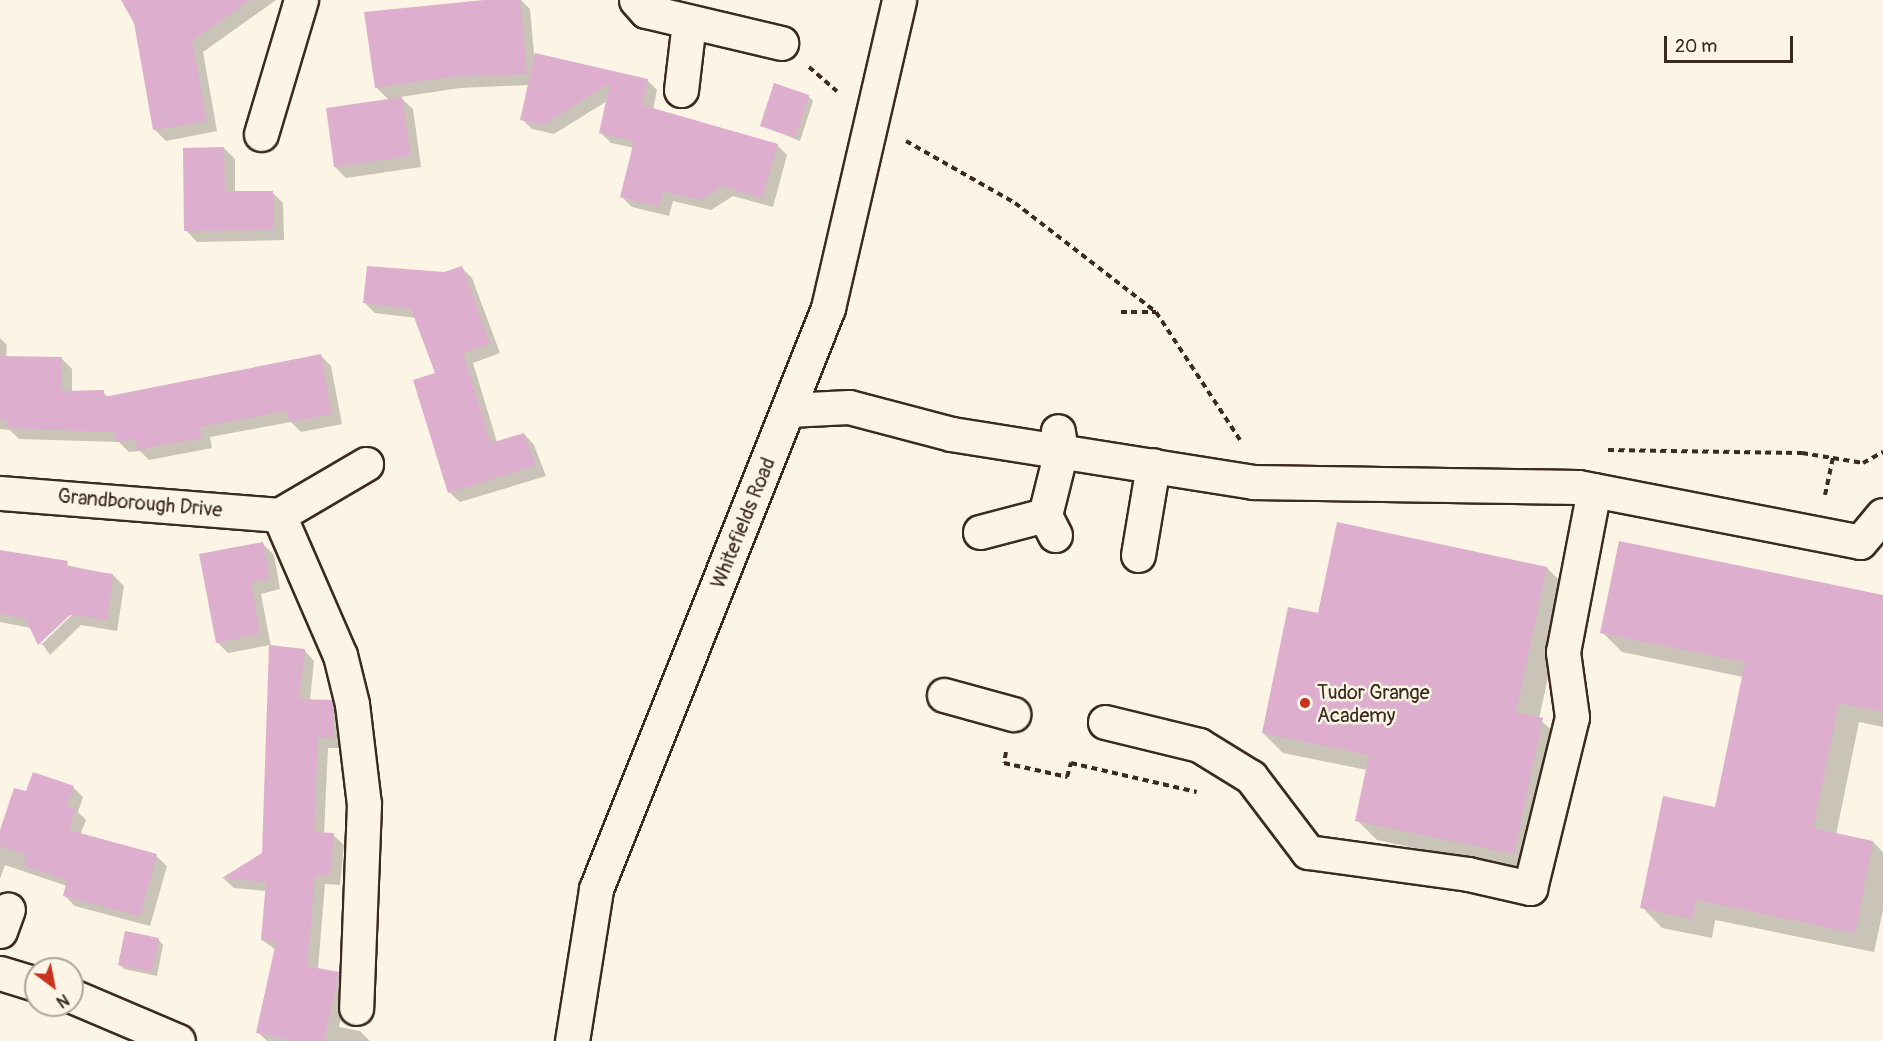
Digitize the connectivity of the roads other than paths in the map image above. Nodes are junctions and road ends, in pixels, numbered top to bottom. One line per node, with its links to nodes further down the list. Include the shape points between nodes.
1 (301, 0): 7 (street)
2 (636, 0): 4 (street, via 646,11)
3 (899, 0): 8 (street, Whitefields Road, via 828,308)
4 (689, 22): 5 (street); 6 (street)
5 (781, 43)
6 (681, 90)
7 (261, 134)
8 (788, 410): 9 (street, via 849,406 951,434); 26 (street, Whitefields Road, via 596,889)
9 (1059, 439): 11 (street); 16 (street, via 1050,525)
10 (366, 464): 14 (street)
11 (1153, 465): 12 (street, via 1252,482); 17 (street)
12 (1594, 490): 15 (street, via 1860,542); 20 (street, via 1563,651 1572,717 1530,888 1468,874 1308,852 1251,777 1199,744)
13 (0, 492): 14 (street, Grandborough Drive)
14 (279, 515): 24 (street, via 340,655 352,704 364,804)
15 (1883, 515)
16 (980, 531)
17 (1138, 555)
18 (944, 695): 19 (street)
19 (1013, 714)
20 (1105, 722)
21 (0, 973): 22 (street)
22 (24, 980)
23 (84, 1001): 25 (street)
24 (356, 1008)
25 (178, 1041)
26 (572, 1041)

